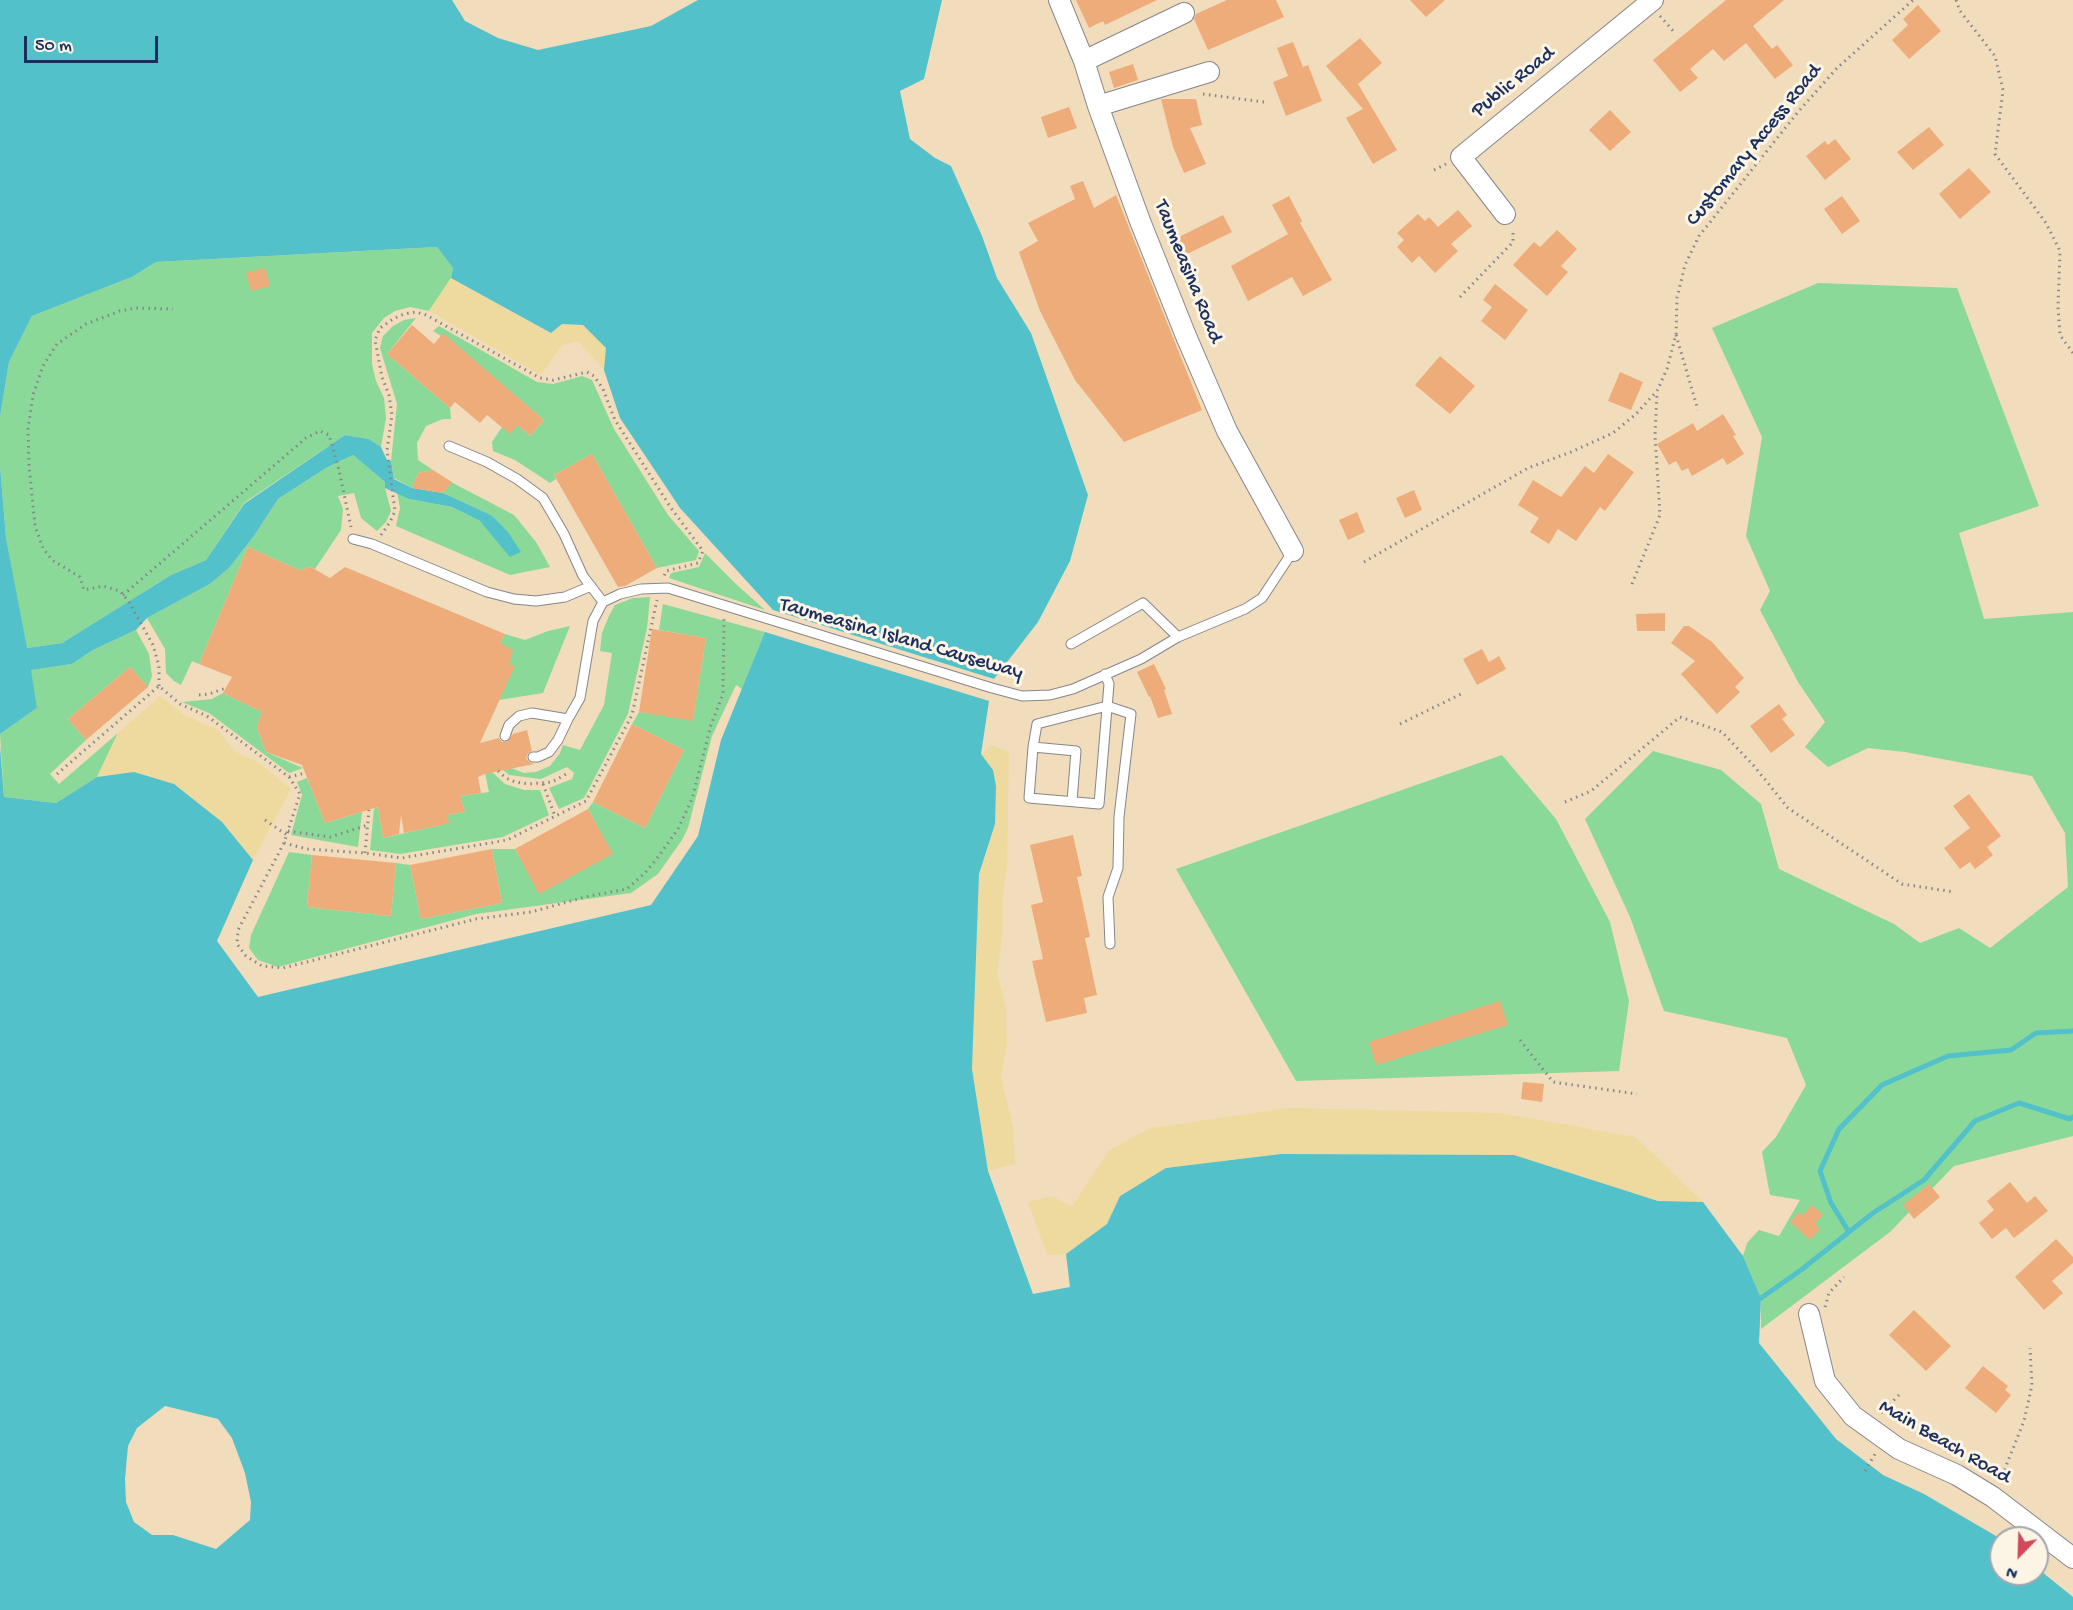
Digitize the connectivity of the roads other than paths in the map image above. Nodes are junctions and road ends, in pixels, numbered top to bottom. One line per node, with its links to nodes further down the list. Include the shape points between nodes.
1 (1059, 0): 4 (street, Taumeasina Road)
2 (1653, 0): 7 (street, Public Road, via 1461,157)
3 (1184, 13): 4 (street)
4 (1084, 61): 6 (street, Taumeasina Road)
5 (1209, 72): 6 (street)
6 (1098, 106): 10 (street, Taumeasina Road, via 1186,336 1227,431)
7 (1505, 214)
8 (449, 446): 11 (lane, via 487,462 543,498)
9 (353, 539): 11 (lane, via 514,599 565,597)
10 (1293, 551): 13 (lane, Taumeasina Island Causeway, via 1262,598)
11 (591, 586): 12 (lane)
12 (603, 602): 15 (lane, Taumeasina Island Causeway, via 641,589 668,588 1022,696 1073,689); 17 (lane, via 593,621 580,698)
13 (1178, 637): 14 (lane, via 1143,603); 15 (lane, Taumeasina Island Causeway)
14 (1071, 644)
15 (1105, 674): 16 (lane, via 1109,684)
16 (1107, 706): 19 (lane, via 1037,724); 21 (lane, via 1099,804); 22 (lane, via 1131,714 1119,817 1118,868 1108,897)
17 (568, 719): 18 (lane, via 532,713 519,716 509,725); 20 (lane, via 549,752)
18 (505, 736)
19 (1033, 747): 21 (lane, via 1076,751); 21 (lane, via 1029,798)
20 (533, 757)
21 (1072, 801)
22 (1110, 944)
23 (1809, 1314): 24 (street, Main Beach Road, via 1825,1381 1853,1416 1899,1449 1957,1474 1993,1497)
24 (2073, 1558)

